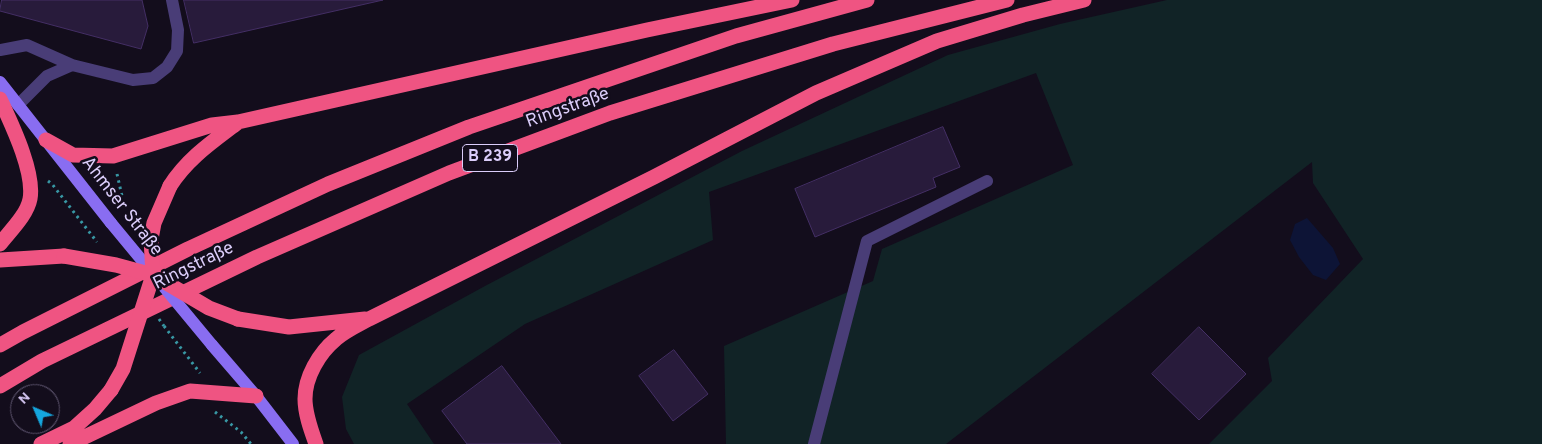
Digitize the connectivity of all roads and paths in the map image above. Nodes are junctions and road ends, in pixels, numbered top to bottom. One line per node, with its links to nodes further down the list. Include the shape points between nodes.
1 (172, 0): 7 (lane, via 178,30 177,51 167,67 153,78 133,80)
2 (792, 0): 11 (highway)
3 (867, 0): 23 (highway, Ringstraße / B 239, via 736,36 452,134 328,184)
4 (1008, 0): 25 (highway, Ringstraße / B 239, via 832,44 610,114 449,173 257,257 42,361)
5 (1084, 0): 21 (highway, via 937,41 816,93)
6 (0, 50): 7 (lane, via 27,45)
7 (72, 65): 10 (lane, via 46,76)
8 (0, 82): 10 (street, Ahmser Straße)
9 (0, 98): 18 (highway, via 30,179 26,211)
10 (18, 105): 12 (street, Ahmser Straße)
11 (238, 122): 12 (highway, via 212,125 113,156 73,155); 20 (highway, bridge, via 197,153 170,186 154,223 151,239)
12 (46, 140): 20 (street, Ahmser Straße, bridge)
13 (115, 166): 16 (path, via 122,196)
14 (40, 180): 17 (path, via 52,184)
15 (987, 181): 33 (lane, via 867,241)
16 (120, 203)
17 (92, 236)
18 (0, 244)
19 (0, 260): 20 (highway, bridge, via 64,256)
20 (153, 275): 21 (highway, bridge, via 209,308 238,319 290,327); 26 (street, Ahmser Straße, bridge); 28 (highway, bridge, via 126,360 111,390 74,428)
21 (369, 319): 32 (highway, via 336,338 321,354 310,376 305,398)
22 (164, 326): 24 (path)
23 (0, 345)
24 (191, 361)
25 (0, 386)
26 (256, 396): 29 (highway, via 190,391 156,403); 31 (street, Ahmser Straße)
27 (214, 411): 30 (path)
28 (42, 444)
29 (70, 444)
30 (251, 444)
31 (293, 444)
32 (316, 444)
33 (814, 444)

